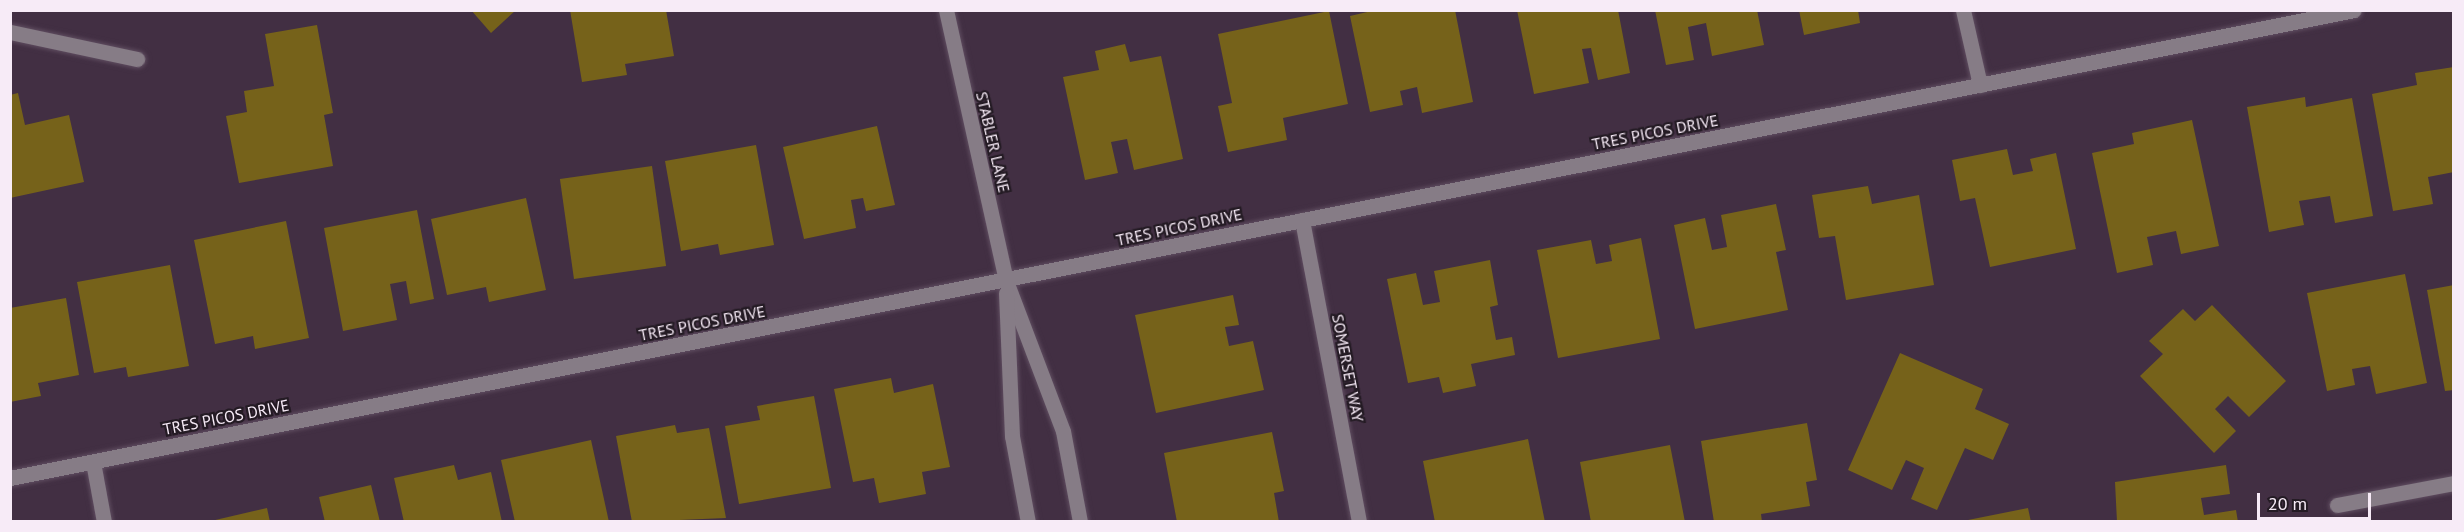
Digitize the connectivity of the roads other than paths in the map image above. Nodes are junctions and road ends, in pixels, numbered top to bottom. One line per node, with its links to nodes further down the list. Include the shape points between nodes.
1 (946, 10): 8 (street, STABLER LANE)
2 (1963, 10): 6 (street)
3 (2354, 10): 6 (street, TRES PICOS DRIVE)
4 (10, 32): 5 (street)
5 (137, 59)
6 (1980, 85): 7 (street, TRES PICOS DRIVE)
7 (1302, 220): 8 (street, TRES PICOS DRIVE); 16 (street, SOMERSET WAY)
8 (1006, 281): 9 (street, TRES PICOS DRIVE); 14 (street, STABLER LANE, via 1012,436); 15 (street, STABLER LANE, via 1063,431)
9 (93, 462): 10 (street, TRES PICOS DRIVE); 13 (street)
10 (10, 478)
11 (2454, 483): 12 (street)
12 (2337, 505)
13 (104, 522)
14 (1028, 522)
15 (1080, 522)
16 (1359, 522)

